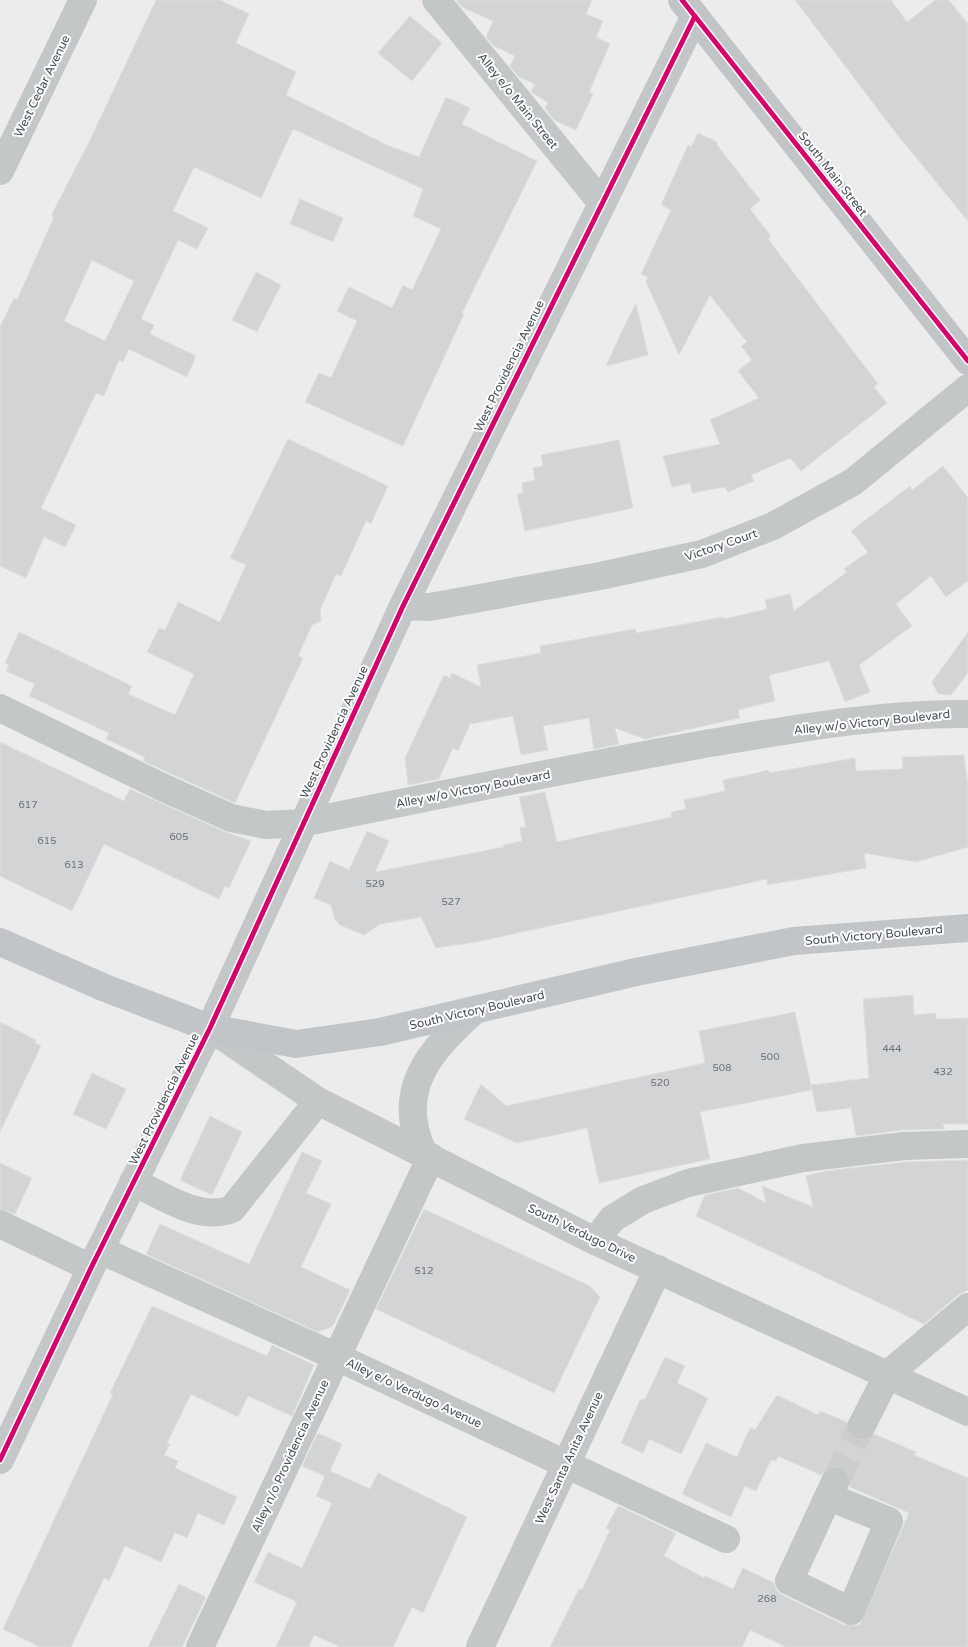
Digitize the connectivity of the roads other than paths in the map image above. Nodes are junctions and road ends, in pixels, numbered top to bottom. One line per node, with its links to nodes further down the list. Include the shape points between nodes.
1 (83, 0): 4 (street, West Cedar Avenue)
2 (436, 0): 5 (street, Alley e/o Main Street)
3 (689, 8): 5 (street, West Providencia Avenue); 6 (main road, South Main Street)
4 (0, 171)
5 (601, 202): 8 (street, West Providencia Avenue)
6 (968, 360)
7 (968, 388): 8 (street, Victory Court, via 854,482 773,526 702,554 430,607)
8 (403, 606): 11 (street, West Providencia Avenue)
9 (0, 708): 11 (street, Alley w/o Victory Boulevard, via 232,818 266,825)
10 (968, 714): 11 (street, Alley w/o Victory Boulevard, via 931,713 819,724 624,758)
11 (302, 823): 15 (street, West Providencia Avenue)
12 (968, 928): 14 (main road, South Victory Boulevard, via 794,941 636,972)
13 (0, 942): 15 (main road, South Victory Boulevard, via 105,988)
14 (475, 1010): 15 (main road, South Victory Boulevard, via 380,1032 296,1044); 18 (street, via 446,1036 426,1060 420,1078 414,1099 414,1123 416,1138)
15 (210, 1028): 16 (street, South Verdugo Drive); 19 (street, West Providencia Avenue)
16 (318, 1101): 18 (street, South Verdugo Drive); 19 (street, via 232,1209 202,1214)
17 (968, 1144): 21 (street, via 904,1146 803,1158 688,1183 643,1200 612,1219)
18 (427, 1155): 21 (street, South Verdugo Drive); 25 (street, Alley n/o Providencia Avenue)
19 (133, 1182): 22 (street, West Providencia Avenue)
20 (0, 1224): 22 (street, Alley e/o Verdugo Avenue)
21 (596, 1241): 23 (street, South Verdugo Drive)
22 (96, 1259): 25 (street, Alley e/o Verdugo Avenue); 29 (street, West Providencia Avenue)
23 (658, 1269): 26 (street, South Verdugo Drive); 30 (street, West Santa Anita Avenue)
24 (968, 1307): 26 (street)
25 (337, 1357): 30 (street, Alley e/o Verdugo Avenue); 32 (street, Alley n/o Providencia Avenue)
26 (888, 1374): 27 (street, South Verdugo Drive); 28 (street)
27 (968, 1412)
28 (862, 1425)
29 (0, 1460)
30 (566, 1466): 31 (street, Alley e/o Verdugo Avenue); 33 (street, West Santa Anita Avenue)
31 (726, 1539)
32 (200, 1647)
33 (480, 1647)

